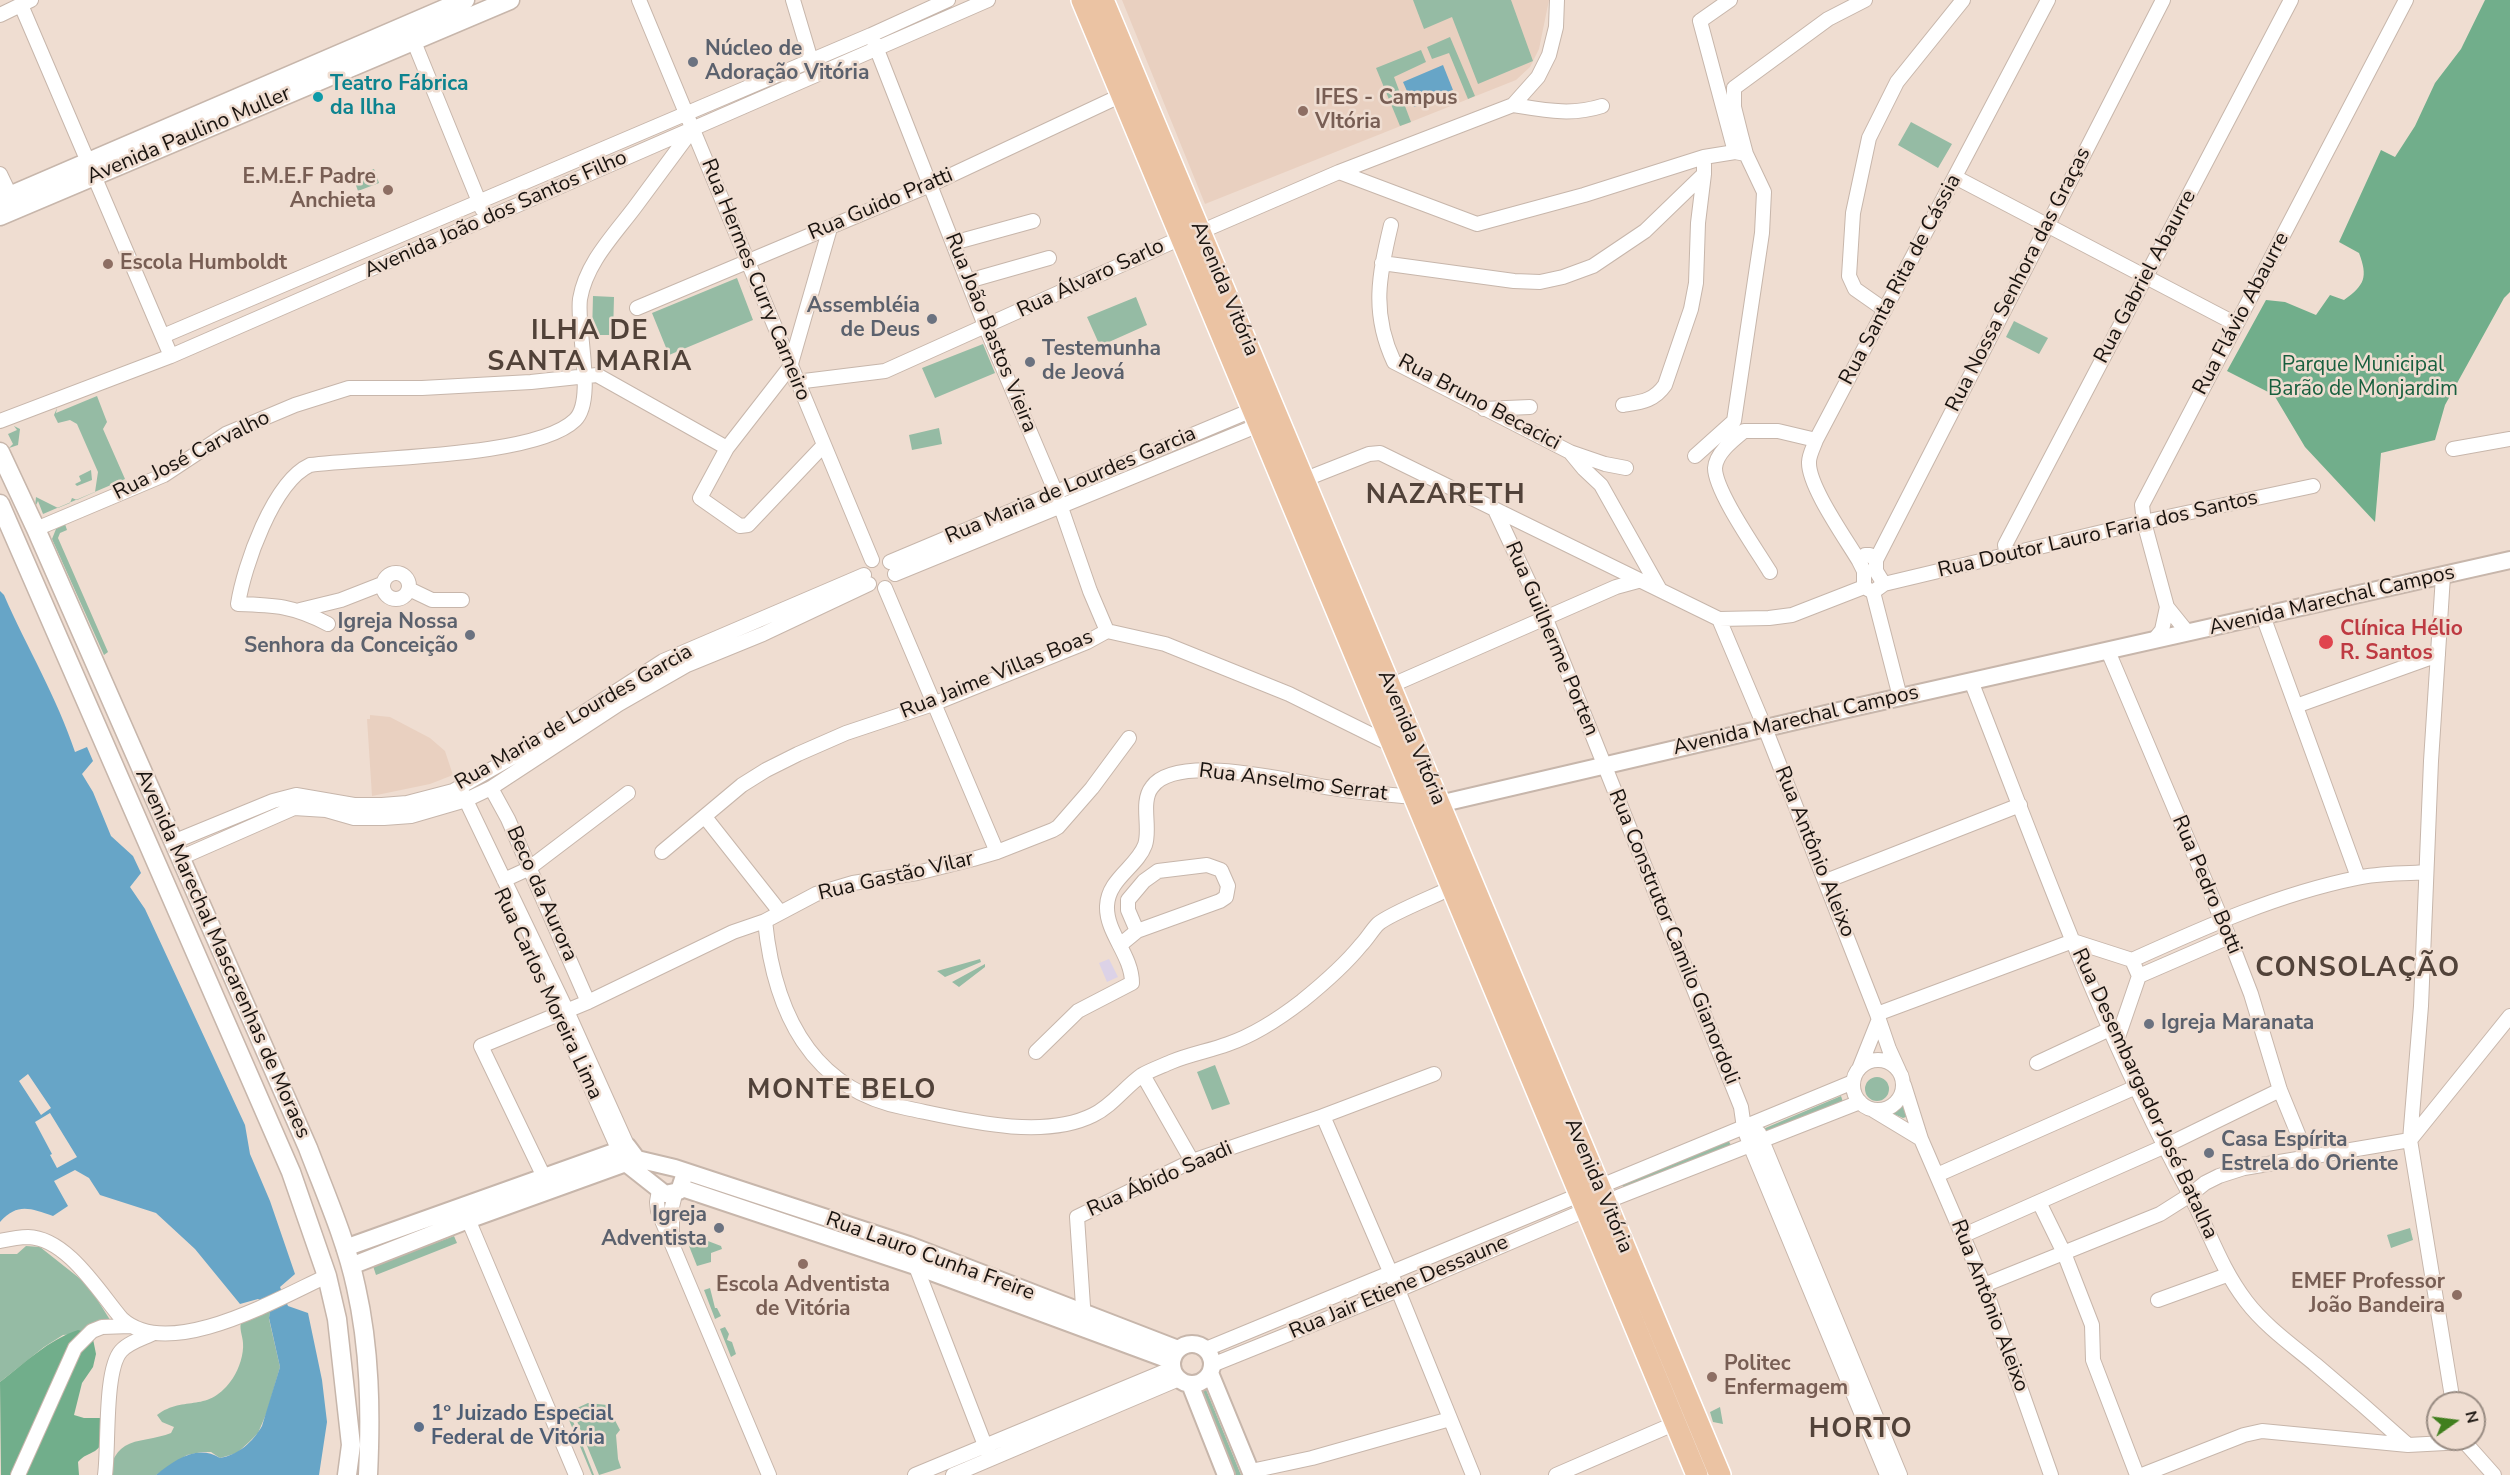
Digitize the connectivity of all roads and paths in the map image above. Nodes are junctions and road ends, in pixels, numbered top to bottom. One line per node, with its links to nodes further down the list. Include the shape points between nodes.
1 (510, 0): 17 (main road, Avenida Paulino Muller)
2 (639, 0): 27 (street, Rua Hermes Curry Carneiro)
3 (793, 0): 22 (street)
4 (948, 0): 19 (street, Avenida João dos Santos Filho)
5 (988, 0): 21 (street, Avenida João dos Santos Filho)
6 (1082, 0): 24 (main road, Avenida Vitória)
7 (1103, 0): 45 (main road, Avenida Vitória)
8 (1557, 0): 25 (street, via 1550,55 1538,77)
9 (1730, 0): 29 (street, via 1700,21)
10 (1865, 0): 29 (street, via 1828,19 1734,88)
11 (1963, 0): 53 (street, via 1896,82 1869,138 1853,213 1849,276 1855,289)
12 (2049, 0): 35 (street, Rua Santa Rita de Cássia)
13 (2163, 0): 43 (street, Rua Nossa Senhora das Graças)
14 (2291, 0): 50 (street, Rua Gabriel Abaurre)
15 (2406, 0): 54 (street, Rua Flávio Abaurre)
16 (26, 2): 18 (street); 31 (street)
17 (464, 7): 20 (main road, Avenida Paulino Muller); 31 (main road, Avenida Paulino Muller)
18 (0, 15)
19 (871, 35): 21 (street, Rua João Bastos Vieira); 22 (street, Avenida João dos Santos Filho)
20 (414, 42): 31 (main road, Avenida Paulino Muller); 38 (street)
21 (877, 50): 23 (street, Avenida João dos Santos Filho); 36 (street, Rua João Bastos Vieira)
22 (811, 61): 23 (street); 27 (street, Avenida João dos Santos Filho)
23 (817, 76): 28 (street, Avenida João dos Santos Filho)
24 (1122, 95): 36 (street, Rua Guido Pratti); 45 (main road, Avenida Vitória)
25 (1513, 105): 26 (street, via 1560,112 1583,112); 32 (street, Rua Álvaro Sarlo)
26 (1602, 106)
27 (687, 113): 28 (street, Rua Hermes Curry Carneiro); 38 (street, Avenida João dos Santos Filho)
28 (693, 129): 40 (street, Avenida João dos Santos Filho); 48 (street, Rua Hermes Curry Carneiro); 59 (street, via 593,261 580,300)
29 (1741, 153): 30 (street); 66 (street, via 1764,192)
30 (1704, 157): 32 (street, via 1477,224); 34 (street)
31 (92, 170): 37 (main road, Avenida Paulino Muller); 39 (main road, Avenida Paulino Muller); 56 (street)
32 (1339, 172): 45 (street, Rua Álvaro Sarlo)
33 (0, 174): 37 (street)
34 (1704, 174): 49 (street, via 1645,231 1593,266 1563,277 1540,282 1514,281); 61 (street, via 1693,300 1665,385 1652,398)
35 (1955, 177): 43 (street); 53 (street, Rua Santa Rita de Cássia)
36 (930, 185): 44 (street, Rua Guido Pratti); 46 (street, Rua João Bastos Vieira)
37 (5, 197)
38 (479, 202): 40 (street); 56 (street, Avenida João dos Santos Filho)
39 (0, 216)
40 (487, 219): 57 (street, Avenida João dos Santos Filho)
41 (1033, 221): 46 (street)
42 (1391, 225): 49 (street, Rua Bruno Becacici)
43 (2045, 226): 50 (street); 86 (street, Rua Nossa Senhora das Graças)
44 (830, 228): 48 (street, Rua Guido Pratti); 58 (street)
45 (1191, 235): 55 (street, Rua Álvaro Sarlo); 64 (main road, Avenida Vitória); 76 (main road, Avenida Vitória)
46 (953, 243): 51 (street, Rua João Bastos Vieira)
47 (1048, 258): 51 (street)
48 (747, 262): 52 (street, Rua Guido Pratti); 58 (street, Rua Hermes Curry Carneiro)
49 (1382, 263): 63 (street, Rua Bruno Becacici, via 1378,283 1382,332 1394,362)
50 (2145, 278): 54 (street); 84 (street, Rua Gabriel Abaurre, via 2006,545)
51 (968, 281): 55 (street, Rua João Bastos Vieira)
52 (637, 308)
53 (1885, 310): 68 (street, Rua Santa Rita de Cássia)
54 (2236, 324): 82 (street, Rua Flávio Abaurre, via 2142,505)
55 (986, 328): 60 (street, Rua Álvaro Sarlo, via 885,371); 78 (street, Rua João Bastos Vieira)
56 (163, 336): 57 (street)
57 (171, 356): 65 (street, Avenida João dos Santos Filho)
58 (790, 367): 60 (street, Rua Hermes Curry Carneiro); 70 (street)
59 (584, 377): 70 (street, Rua José Carvalho, via 597,375); 83 (street, Rua José Carvalho, via 422,388 349,388 226,434 164,475); 101 (street, via 583,404 577,418 559,432 538,440 475,450 324,463 303,469 284,486 264,527 242,579 238,604)
60 (796, 382): 69 (street, Rua Hermes Curry Carneiro)
61 (1623, 405)
62 (1530, 407): 63 (street)
63 (1483, 409): 73 (street, Rua Bruno Becacici)
64 (1256, 417): 76 (main road, Avenida Vitória); 78 (street, Rua Maria de Lourdes Garcia); 80 (street, Rua Maria de Lourdes Garcia)
65 (0, 421)
66 (1739, 426): 68 (street); 74 (street); 91 (street, via 1715,466 1717,477 1724,496)
67 (2510, 439): 71 (street)
68 (1816, 440): 88 (street, Rua Santa Rita de Cássia, via 1809,461 1815,484)
69 (823, 446): 70 (street, via 744,527 700,498); 85 (street, Rua Hermes Curry Carneiro)
70 (727, 448)
71 (2453, 449)
72 (0, 452): 83 (main road, Avenida Marechal Mascarenhas de Moraes)
73 (1570, 452): 75 (street); 98 (street, Rua Bruno Becacici, via 1606,493)
74 (1695, 456)
75 (1626, 468)
76 (1294, 483): 81 (street, via 1380,453); 112 (main road, Avenida Vitória); 117 (main road, Avenida Vitória)
77 (2313, 486): 82 (street, Rua Doutor Lauro Faria dos Santos)
78 (1056, 493): 80 (street, Rua João Bastos Vieira); 90 (street, Rua Maria de Lourdes Garcia)
79 (0, 504): 182 (main road, Avenida Marechal Mascarenhas de Moraes, via 291,1172)
80 (1060, 508): 90 (street, Rua Maria de Lourdes Garcia); 106 (street, Rua João Bastos Vieira)
81 (1496, 512): 89 (street); 103 (street, Rua Guilherme Porten)
82 (2144, 522): 84 (street, Rua Doutor Lauro Faria dos Santos); 100 (street, Rua Flávio Abaurre)
83 (36, 529): 130 (main road, Avenida Marechal Mascarenhas de Moraes)
84 (2007, 556): 97 (street, Rua Doutor Lauro Faria dos Santos)
85 (872, 560): 90 (street, via 887,559); 93 (street, via 864,570)
86 (1876, 560): 88 (street, via 1869,555); 97 (street)
87 (2510, 560): 92 (street, Avenida Marechal Campos)
88 (1859, 561): 97 (street)
89 (1614, 567): 94 (street); 95 (street)
90 (893, 568): 96 (street, via 893,582)
91 (1770, 572)
92 (2443, 576): 102 (street, Avenida Marechal Campos); 110 (street)
93 (867, 580): 96 (street, via 874,588); 116 (street, Rua Maria de Lourdes Garcia, via 663,661)
94 (1638, 581): 95 (street); 98 (street)
95 (1616, 587): 103 (street)
96 (885, 588): 114 (street)
97 (1874, 588): 104 (street, Rua Doutor Lauro Faria dos Santos, via 1792,615); 113 (street)
98 (1659, 590): 104 (street)
99 (462, 600): 101 (street, via 432,600 409,589 401,599 392,599 384,594 382,584)
100 (2167, 607): 107 (street, Rua Flávio Abaurre); 108 (street, via 2162,630)
101 (300, 610): 105 (street)
102 (2263, 616): 107 (street, Avenida Marechal Campos); 115 (street)
103 (1546, 619): 112 (street); 122 (street, Rua Guilherme Porten)
104 (1719, 619): 119 (street, Rua Antônio Aleixo)
105 (328, 624)
106 (1107, 631): 114 (street, Rua Jaime Villas Boas); 118 (street, Rua Jaime Villas Boas, via 1165,644 1289,694)
107 (2188, 633): 108 (street, Avenida Marechal Campos)
108 (2154, 640): 109 (street, Avenida Marechal Campos)
109 (2108, 651): 111 (street, Avenida Marechal Campos); 140 (street, Rua Pedro Botti)
110 (2438, 656): 115 (street); 134 (street)
111 (1971, 681): 113 (street, Avenida Marechal Campos); 128 (street, Rua Desembargador José Batalha)
112 (1390, 686): 127 (main road, Avenida Vitória)
113 (1900, 697): 119 (street, Avenida Marechal Campos)
114 (933, 704): 129 (street, Rua Jaime Villas Boas, via 846,733 790,758 742,786); 132 (street)
115 (2296, 706): 135 (street)
116 (592, 714): 123 (street, Rua Maria de Lourdes Garcia); 126 (street, Rua Maria de Lourdes Garcia, via 530,748)
117 (1379, 714): 118 (street); 121 (main road, Avenida Vitória)
118 (1353, 726): 121 (street, Rua Jaime Villas Boas)
119 (1765, 728): 122 (street, Avenida Marechal Campos); 137 (street, Rua Antônio Aleixo)
120 (1129, 738): 132 (street, Rua Gastão Vilar, via 1058,827)
121 (1392, 745): 124 (main road, Avenida Vitória)
122 (1605, 767): 127 (street, Avenida Marechal Campos); 165 (street, Rua Construtor Camilo Gianordoli)
123 (491, 788): 126 (street, Rua Maria de Lourdes Garcia); 133 (street, Beco da Aurora)
124 (1410, 788): 127 (main road, via 1421,801); 138 (main road, Avenida Vitória); 145 (street, Rua Anselmo Serrat, via 1333,789 1199,770 1168,774 1151,788 1144,847 1116,881 1109,896 1110,921)
125 (628, 793): 133 (street)
126 (459, 795): 130 (street, Rua Maria de Lourdes Garcia, via 411,816 354,818 326,810 294,808); 136 (street, Rua Carlos Moreira Lima); 149 (street, Rua Carlos Moreira Lima)
127 (1439, 804): 178 (main road, Avenida Vitória)
128 (2020, 805): 137 (street); 144 (street, Rua Desembargador José Batalha)
129 (705, 817): 131 (street, Rua Jaime Villas Boas); 139 (street)
130 (176, 850): 185 (main road, Avenida Marechal Mascarenhas de Moraes, via 308,1148)
131 (662, 852)
132 (997, 852): 139 (street, Rua Gastão Vilar, via 917,873 853,883 816,894)
133 (528, 869): 136 (street); 148 (street, Beco da Aurora)
134 (2426, 872): 135 (street); 167 (street)
135 (2358, 878): 140 (street, via 2266,903)
136 (504, 880): 149 (street, Rua Carlos Moreira Lima)
137 (1826, 881): 150 (street, Rua Antônio Aleixo)
138 (1451, 888): 157 (street, via 1379,923 1328,979 1262,1028); 178 (main road, Avenida Vitória)
139 (780, 912): 141 (street, Rua Gastão Vilar)
140 (2221, 920): 143 (street, Rua Pedro Botti); 146 (street)
141 (765, 921): 148 (street, Rua Gastão Vilar, via 733,932); 157 (street, via 769,956 790,1023 831,1074 857,1092 892,1106 971,1121 1050,1127 1095,1115)
142 (1137, 931): 142 (street, via 1226,897 1228,886 1221,870 1197,866 1158,871 1150,876 1128,900); 145 (street)
143 (2229, 936): 147 (street); 161 (street, Rua Pedro Botti, via 2252,994)
144 (2073, 941): 146 (street); 150 (street); 152 (street, Rua Desembargador José Batalha)
145 (1120, 945): 153 (street, Rua Anselmo Serrat, via 1132,969 1132,983 1078,1011)
146 (2132, 960): 147 (street)
147 (2139, 976): 152 (street)
148 (588, 1002): 149 (street, Rua Gastão Vilar)
149 (563, 1013): 170 (street, Rua Carlos Moreira Lima); 175 (street, Rua Gastão Vilar, via 481,1046)
150 (1878, 1016): 155 (street); 158 (street, Rua Antônio Aleixo)
151 (2510, 1016): 167 (street)
152 (2113, 1036): 154 (street); 160 (street, Rua Desembargador José Batalha)
153 (1036, 1052)
154 (2037, 1063)
155 (1859, 1069): 158 (street, via 1875,1060 1884,1060); 159 (street)
156 (1434, 1074): 164 (street, Rua Ábido Saadi)
157 (1143, 1075): 172 (street)
158 (1901, 1078): 163 (street, via 1898,1102); 166 (street, Rua Antônio Aleixo)
159 (1853, 1083): 162 (street); 165 (street)
160 (2136, 1087): 169 (street, Rua Desembargador José Batalha); 174 (street)
161 (2280, 1090): 169 (street); 171 (street, Rua Pedro Botti)
162 (1860, 1102): 163 (street); 168 (street)
163 (1873, 1110): 166 (street)
164 (1320, 1118): 172 (street, Rua Ábido Saadi); 189 (street)
165 (1749, 1125): 168 (street, Rua Construtor Camilo Gianordoli); 178 (street)
166 (1921, 1139): 174 (street, Rua Antônio Aleixo)
167 (2410, 1140): 171 (street); 200 (street)
168 (1756, 1143): 178 (street); 222 (street, Rua Construtor Camilo Gianordoli); 223 (street, Rua Construtor Camilo Gianordoli)
169 (2163, 1148): 177 (street, Rua Desembargador José Batalha); 179 (street)
170 (628, 1155): 173 (street); 175 (street); 176 (street); 180 (street)
171 (2307, 1156): 177 (street, via 2219,1176)
172 (1192, 1161): 195 (street, Rua Ábido Saadi, via 1077,1217)
173 (675, 1168): 176 (street, via 684,1180); 176 (street, via 658,1173); 184 (street, Rua Lauro Cunha Freire)
174 (1937, 1175): 181 (street, Rua Antônio Aleixo)
175 (544, 1177): 180 (street)
176 (668, 1189): 188 (street, Rua Lauro Cunha Freire); 214 (street, via 658,1211)
177 (2190, 1195): 186 (street, via 2160,1214); 190 (street, Rua Desembargador José Batalha)
178 (1592, 1198): 189 (street, Rua Jair Etiene Dessaune); 193 (street, Rua Jair Etiene Dessaune); 202 (main road, Avenida Vitória); 221 (main road, Avenida Vitória)
179 (2039, 1202): 181 (street); 186 (street)
180 (465, 1213): 185 (street); 187 (street); 213 (street)
181 (1964, 1235): 192 (street, Rua Antônio Aleixo)
182 (315, 1238): 187 (main road, via 338,1260); 191 (main road, Avenida Marechal Mascarenhas de Moraes)
183 (0, 1241): 196 (street, via 28,1237 55,1244)
184 (909, 1245): 188 (street); 195 (street, Rua Lauro Cunha Freire)
185 (345, 1248): 187 (main road, Avenida Marechal Mascarenhas de Moraes)
186 (2064, 1253): 192 (street); 225 (street, via 2092,1325 2093,1360)
187 (351, 1266): 212 (main road, Avenida Marechal Mascarenhas de Moraes, via 361,1314 371,1409)
188 (915, 1266): 195 (street, Rua Lauro Cunha Freire); 206 (street)
189 (1391, 1275): 193 (street); 198 (street, Rua Jair Etiene Dessaune)
190 (2227, 1275): 194 (street); 203 (street, Rua Desembargador José Batalha, via 2273,1330)
191 (327, 1276): 197 (street, via 217,1325); 211 (main road, Avenida Marechal Mascarenhas de Moraes, via 344,1364 351,1445)
192 (1984, 1285): 224 (street, Rua Antônio Aleixo)
193 (1398, 1290): 198 (street, Rua Jair Etiene Dessaune); 201 (street)
194 (2158, 1300)
195 (1084, 1322): 199 (street, Rua Lauro Cunha Freire)
196 (130, 1326): 197 (street); 209 (street, via 102,1327 75,1348)
197 (154, 1334): 210 (street, via 126,1346 116,1359)
198 (1210, 1363): 199 (street, via 1203,1381); 199 (street, Rua Lauro Cunha Freire, via 1194,1344 1186,1345); 208 (street)
199 (1179, 1368): 206 (street); 217 (street)
200 (2451, 1391)
201 (1450, 1419): 208 (street); 218 (street)
202 (1676, 1423): 207 (street); 220 (main road, Avenida Vitória)
203 (2408, 1445): 204 (street); 226 (street, via 2262,1431)
204 (2426, 1445)
205 (2473, 1451): 227 (street)
206 (988, 1453): 215 (street); 216 (street)
207 (1584, 1469): 219 (street)
208 (1251, 1473)
209 (18, 1475)
210 (105, 1475)
211 (347, 1475)
212 (368, 1475)
213 (576, 1475)
214 (769, 1475)
215 (915, 1475)
216 (953, 1475)
217 (1226, 1475)
218 (1473, 1475)
219 (1556, 1475)
220 (1697, 1475)
221 (1720, 1475)
222 (1887, 1475)
223 (1900, 1475)
224 (2050, 1475)
225 (2137, 1475)
226 (2142, 1475)
227 (2494, 1475)

